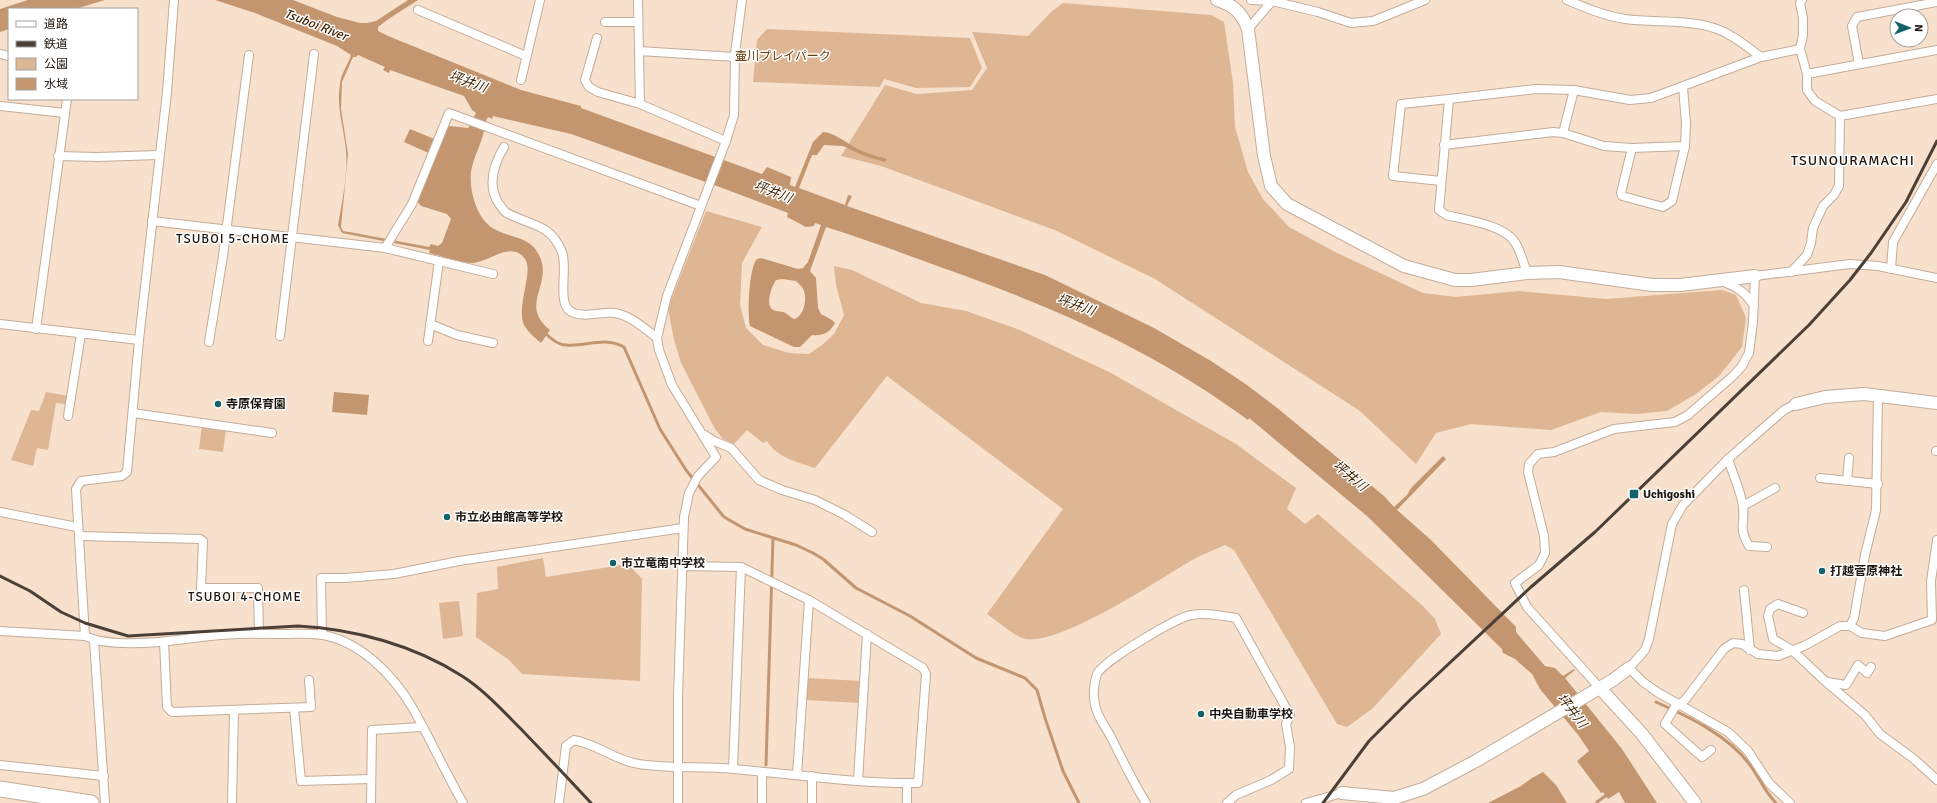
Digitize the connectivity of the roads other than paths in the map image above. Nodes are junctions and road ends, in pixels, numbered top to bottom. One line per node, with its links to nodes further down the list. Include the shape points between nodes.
1 (174, 0): 43 (street, via 167,92)
2 (540, 0): 22 (street)
3 (638, 0): 14 (street)
4 (742, 0): 23 (street)
5 (1217, 0): 15 (street, via 1237,9)
6 (1251, 0): 10 (street)
7 (1425, 0): 10 (street, via 1374,20 1351,24 1318,12)
8 (1567, 0): 24 (street, via 1608,16 1715,28 1732,36)
9 (1802, 0): 17 (street, via 1803,35)
10 (1273, 1): 15 (street)
11 (1937, 2): 25 (street, via 1857,17 1852,26)
12 (418, 10): 22 (street)
13 (605, 22): 14 (street)
14 (638, 22): 18 (street)
15 (1248, 29): 55 (street, via 1264,156 1271,186 1287,204 1404,266 1443,278 1471,280)
16 (597, 38): 33 (street, via 585,80 589,87)
17 (1800, 49): 24 (street); 26 (street)
18 (639, 50): 23 (street); 33 (street)
19 (1937, 50): 25 (street)
20 (314, 54): 50 (street)
21 (248, 55): 49 (street)
22 (526, 56): 27 (street)
23 (735, 57): 38 (street, via 734,115)
24 (1761, 57): 28 (street)
25 (1859, 64): 26 (street)
26 (1807, 74): 36 (street, via 1807,90 1815,101)
27 (521, 80)
28 (1683, 87): 29 (street, via 1651,98 1630,100); 40 (street)
29 (1574, 90): 31 (street, via 1536,89); 37 (street)
30 (1937, 98): 36 (street)
31 (1449, 99): 39 (street); 46 (street, via 1401,104 1393,176)
32 (67, 100): 35 (street)
33 (640, 104): 38 (street)
34 (0, 106): 35 (street)
35 (65, 113): 44 (street)
36 (1840, 116): 54 (street, via 1838,186 1834,195 1823,206 1813,228 1806,255)
37 (1563, 134): 39 (street, via 1553,132); 42 (street, via 1604,146)
38 (726, 141): 47 (street)
39 (1444, 145): 46 (street)
40 (1685, 146): 42 (street); 42 (street, via 1672,201 1663,207 1622,196)
41 (504, 147): 66 (street, via 496,160 493,188 496,200 506,213 549,231 562,253 565,267 563,295 568,309 575,314 615,313 628,317)
42 (1632, 148)
43 (158, 155): 44 (street); 48 (street)
44 (58, 156): 63 (street)
45 (1937, 164): 53 (street, via 1893,242)
46 (1440, 181): 55 (street, via 1439,210 1446,215 1500,229 1507,234 1516,243)
47 (701, 206): 51 (street, via 449,113 412,204); 66 (street, via 667,296)
48 (152, 221): 49 (street); 67 (street)
49 (226, 230): 50 (street); 69 (street)
50 (292, 237): 51 (street); 65 (street)
51 (386, 247): 52 (street)
52 (439, 261): 56 (street); 62 (street)
53 (1891, 269): 54 (street, via 1850,264); 58 (street)
54 (1791, 272): 57 (street)
55 (1526, 273): 59 (street, via 1559,272 1652,285)
56 (493, 274)
57 (1755, 276): 59 (street); 60 (street)
58 (1937, 278)
59 (1719, 281): 60 (street, via 1744,292)
60 (1754, 307): 111 (street, via 1749,353 1742,366 1688,415 1675,422 1614,429 1554,452 1538,454 1529,464 1528,472 1544,536 1545,553 1539,564 1515,583 1527,607)
61 (0, 324): 63 (street)
62 (430, 324): 68 (street); 70 (street, via 457,335)
63 (36, 328): 64 (street)
64 (81, 334): 67 (street); 75 (street)
65 (280, 336)
66 (657, 338): 76 (street, via 672,385)
67 (139, 340): 74 (street)
68 (428, 340)
69 (209, 342)
70 (493, 343)
71 (1878, 396): 72 (street); 73 (street, via 1864,394 1825,397); 82 (street)
72 (1937, 403)
73 (1796, 404): 79 (street, via 1784,410)
74 (133, 413): 77 (street); 86 (street, via 127,472 122,476 81,481 76,489)
75 (68, 416)
76 (701, 432): 87 (street, via 716,457 698,476 690,493); 88 (street, via 731,448 759,480 815,500)
77 (272, 433)
78 (1849, 458): 81 (street)
79 (1728, 459): 84 (street); 108 (street, via 1683,505 1672,524 1649,639 1644,650)
80 (1820, 478): 81 (street)
81 (1847, 481): 82 (street)
82 (1878, 484): 97 (street, via 1876,510 1854,618)
83 (1775, 488): 84 (street)
84 (1743, 506): 91 (street, via 1741,530 1744,538 1749,546)
85 (0, 512): 86 (street)
86 (78, 527): 89 (street)
87 (683, 528): 92 (street); 101 (street, via 459,561 394,574 321,578)
88 (872, 532)
89 (79, 536): 99 (street, via 200,539 203,541 201,588 258,588); 102 (street)
90 (1937, 542): 97 (street, via 1931,581 1932,620 1885,636 1862,633)
91 (1767, 547)
92 (682, 566): 93 (street); 118 (street)
93 (741, 567): 95 (street); 119 (street)
94 (1744, 590): 105 (street)
95 (809, 600): 100 (street); 121 (street)
96 (1803, 613): 106 (street, via 1778,604 1769,611 1773,639)
97 (1850, 626): 106 (street, via 1834,628 1804,646)
98 (0, 631): 102 (street)
99 (259, 634): 101 (street); 104 (street)
100 (867, 634): 125 (street); 127 (street, via 923,668 926,674 918,783)
101 (322, 635): 115 (street, via 342,641 358,650 390,677 412,706)
102 (85, 636): 103 (street)
103 (94, 640): 104 (street); 122 (street)
104 (164, 642): 114 (street, via 167,707 172,712)
105 (1750, 650): 106 (street, via 1770,656 1778,656); 113 (street, via 1742,644 1729,645 1685,700)
106 (1792, 650): 110 (street)
107 (1871, 667): 110 (street, via 1867,673 1858,665 1846,685)
108 (1629, 668): 111 (street); 113 (street)
109 (309, 680): 112 (street, via 311,707)
110 (1826, 682): 126 (street, via 1865,714 1880,734)
111 (1596, 689): 129 (street, via 1476,761 1423,789 1394,798); 145 (street, via 1642,734)
112 (294, 708): 114 (street); 124 (street, via 300,781)
113 (1675, 708): 116 (street, via 1665,724 1702,758); 146 (street, via 1728,732 1748,751 1769,782)
114 (234, 710): 134 (street)
115 (422, 727): 124 (street, via 372,730); 136 (street)
116 (1711, 750)
117 (0, 765): 122 (street)
118 (677, 767): 119 (street); 137 (street, via 638,764 574,740 566,746); 138 (street)
119 (733, 769): 120 (street)
120 (762, 772): 121 (street); 139 (street)
121 (797, 775): 123 (street)
122 (104, 776): 133 (street)
123 (812, 776): 125 (street); 140 (street)
124 (370, 779): 135 (street)
125 (858, 780): 127 (street)
126 (1937, 780)
127 (907, 783): 141 (street)
128 (0, 789): 132 (highway)
129 (1342, 793): 144 (street)
130 (0, 798): 131 (highway)
131 (29, 803)
132 (91, 803)
133 (105, 803)
134 (232, 803)
135 (372, 803)
136 (463, 803)
137 (559, 803)
138 (678, 803)
139 (762, 803)
140 (812, 803)
141 (907, 803)
142 (1146, 803): 143 (street, via 1097,715 1093,697 1098,674 1107,664 1172,622 1191,615 1211,614 1236,618 1290,715 1286,724 1290,747 1289,769 1236,795)
143 (1227, 803)
144 (1306, 803)
145 (1695, 803)
146 (1790, 803)

